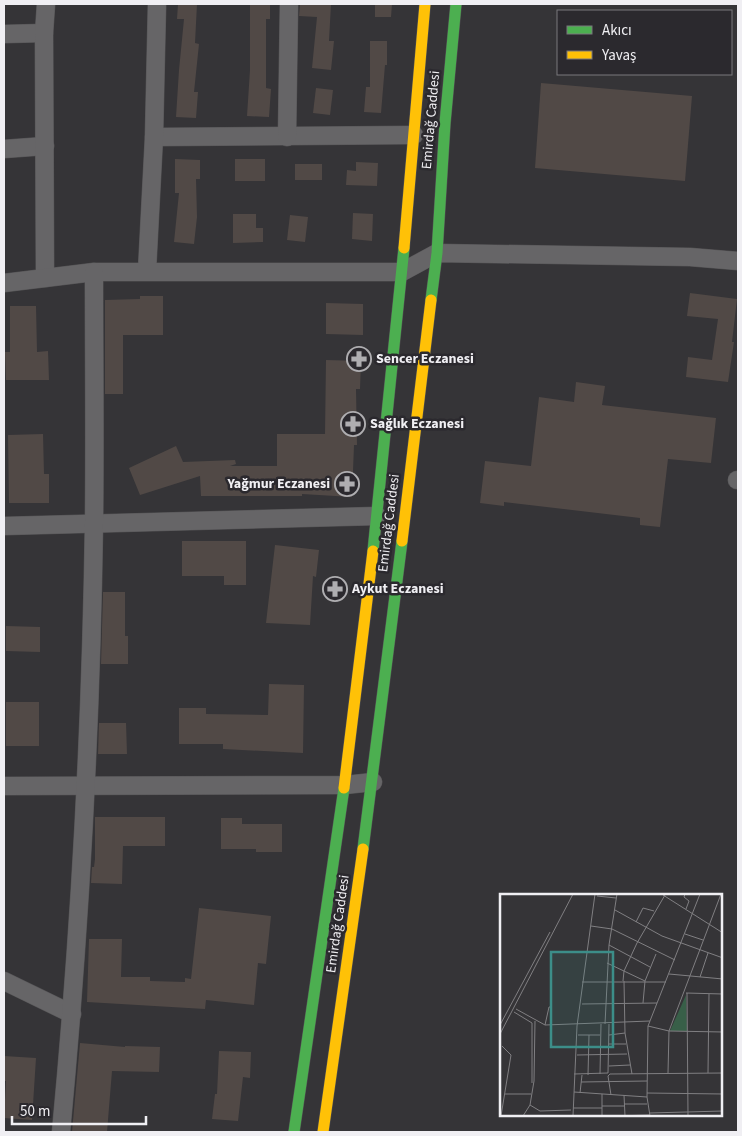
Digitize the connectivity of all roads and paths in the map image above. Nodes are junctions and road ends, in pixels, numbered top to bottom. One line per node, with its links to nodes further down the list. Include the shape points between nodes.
1 (46, 4): 6 (street)
2 (157, 4): 9 (street)
3 (289, 4): 10 (street)
4 (425, 4): 8 (main road, Emirdağ Caddesi)
5 (456, 4): 13 (main road, Emirdağ Caddesi)
6 (44, 33): 7 (street); 11 (street)
7 (4, 34)
8 (414, 135): 10 (street); 17 (main road, Emirdağ Caddesi)
9 (154, 137): 10 (street); 15 (street)
10 (287, 137)
11 (45, 146): 12 (street); 18 (street)
12 (4, 149)
13 (437, 253): 14 (street, via 690,257); 17 (street); 23 (main road, Emirdağ Caddesi)
14 (738, 261)
15 (147, 271): 16 (street); 17 (street)
16 (94, 272): 18 (street); 21 (street)
17 (402, 272): 20 (main road, Emirdağ Caddesi)
18 (45, 278): 19 (street)
19 (4, 283)
20 (377, 516): 21 (street); 24 (main road, Emirdağ Caddesi)
21 (94, 524): 22 (street); 26 (street)
22 (4, 526)
23 (373, 782): 24 (street); 31 (main road, Emirdağ Caddesi)
24 (345, 784): 26 (street); 30 (main road, Emirdağ Caddesi)
25 (4, 786): 26 (street)
26 (85, 786): 28 (street)
27 (4, 980): 28 (street)
28 (72, 1014): 29 (street)
29 (61, 1132)
30 (294, 1132)
31 (323, 1132)

